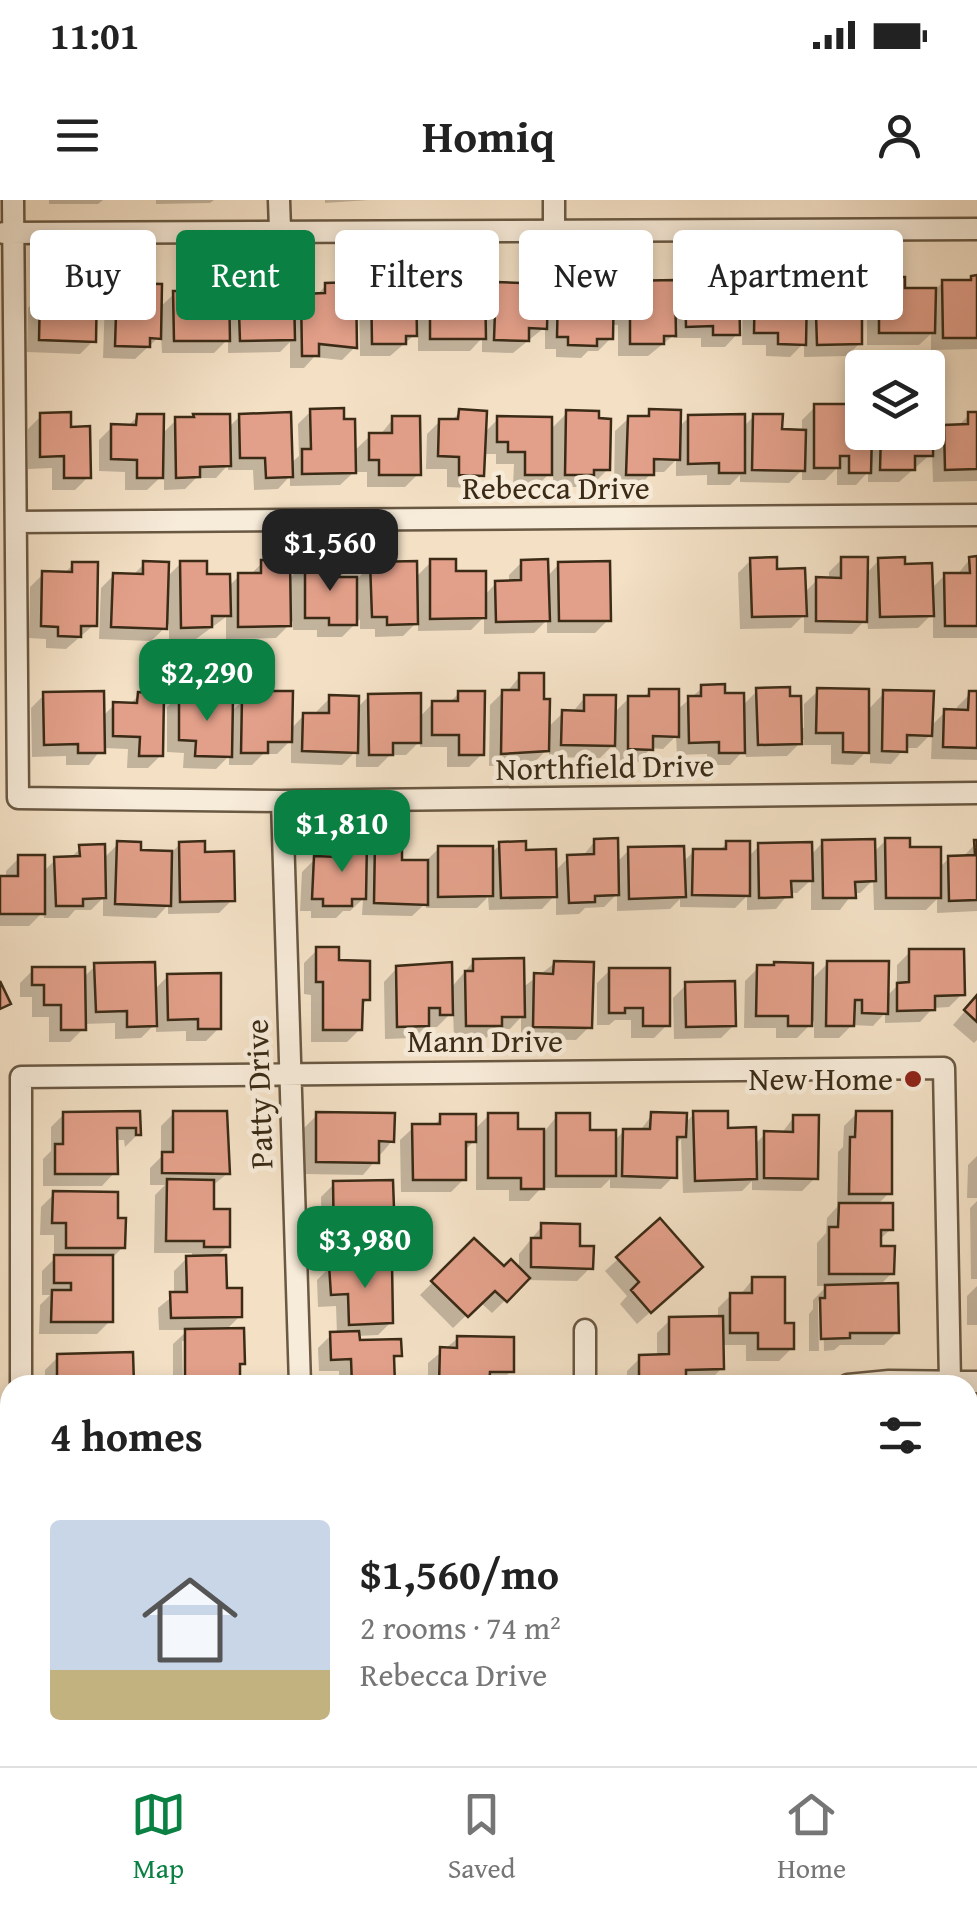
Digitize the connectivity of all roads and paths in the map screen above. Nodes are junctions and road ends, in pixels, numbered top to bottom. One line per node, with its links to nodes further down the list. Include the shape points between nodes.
1 (13, 200): 11 (street, Northfield Drive)
2 (280, 200): 5 (street)
3 (554, 200): 7 (street)
4 (977, 229): 10 (street)
5 (280, 230)
6 (315, 230): 9 (street)
7 (554, 230)
8 (176, 231): 11 (street)
9 (519, 231)
10 (653, 231)
11 (7, 233): 13 (street, Northfield Drive)
12 (977, 515): 13 (street, Rebecca Drive)
13 (16, 522): 15 (street, Northfield Drive, via 18,798)
14 (977, 793): 15 (street, Northfield Drive)
15 (282, 801): 16 (street, Patty Drive)
16 (288, 1073): 18 (street, Mann Drive, via 21,1077); 19 (street, Patty Drive); 21 (street, Mann Drive, via 944,1068)
17 (585, 1330): 20 (street)
18 (21, 1375)
19 (300, 1375)
20 (585, 1375)
21 (950, 1375)

